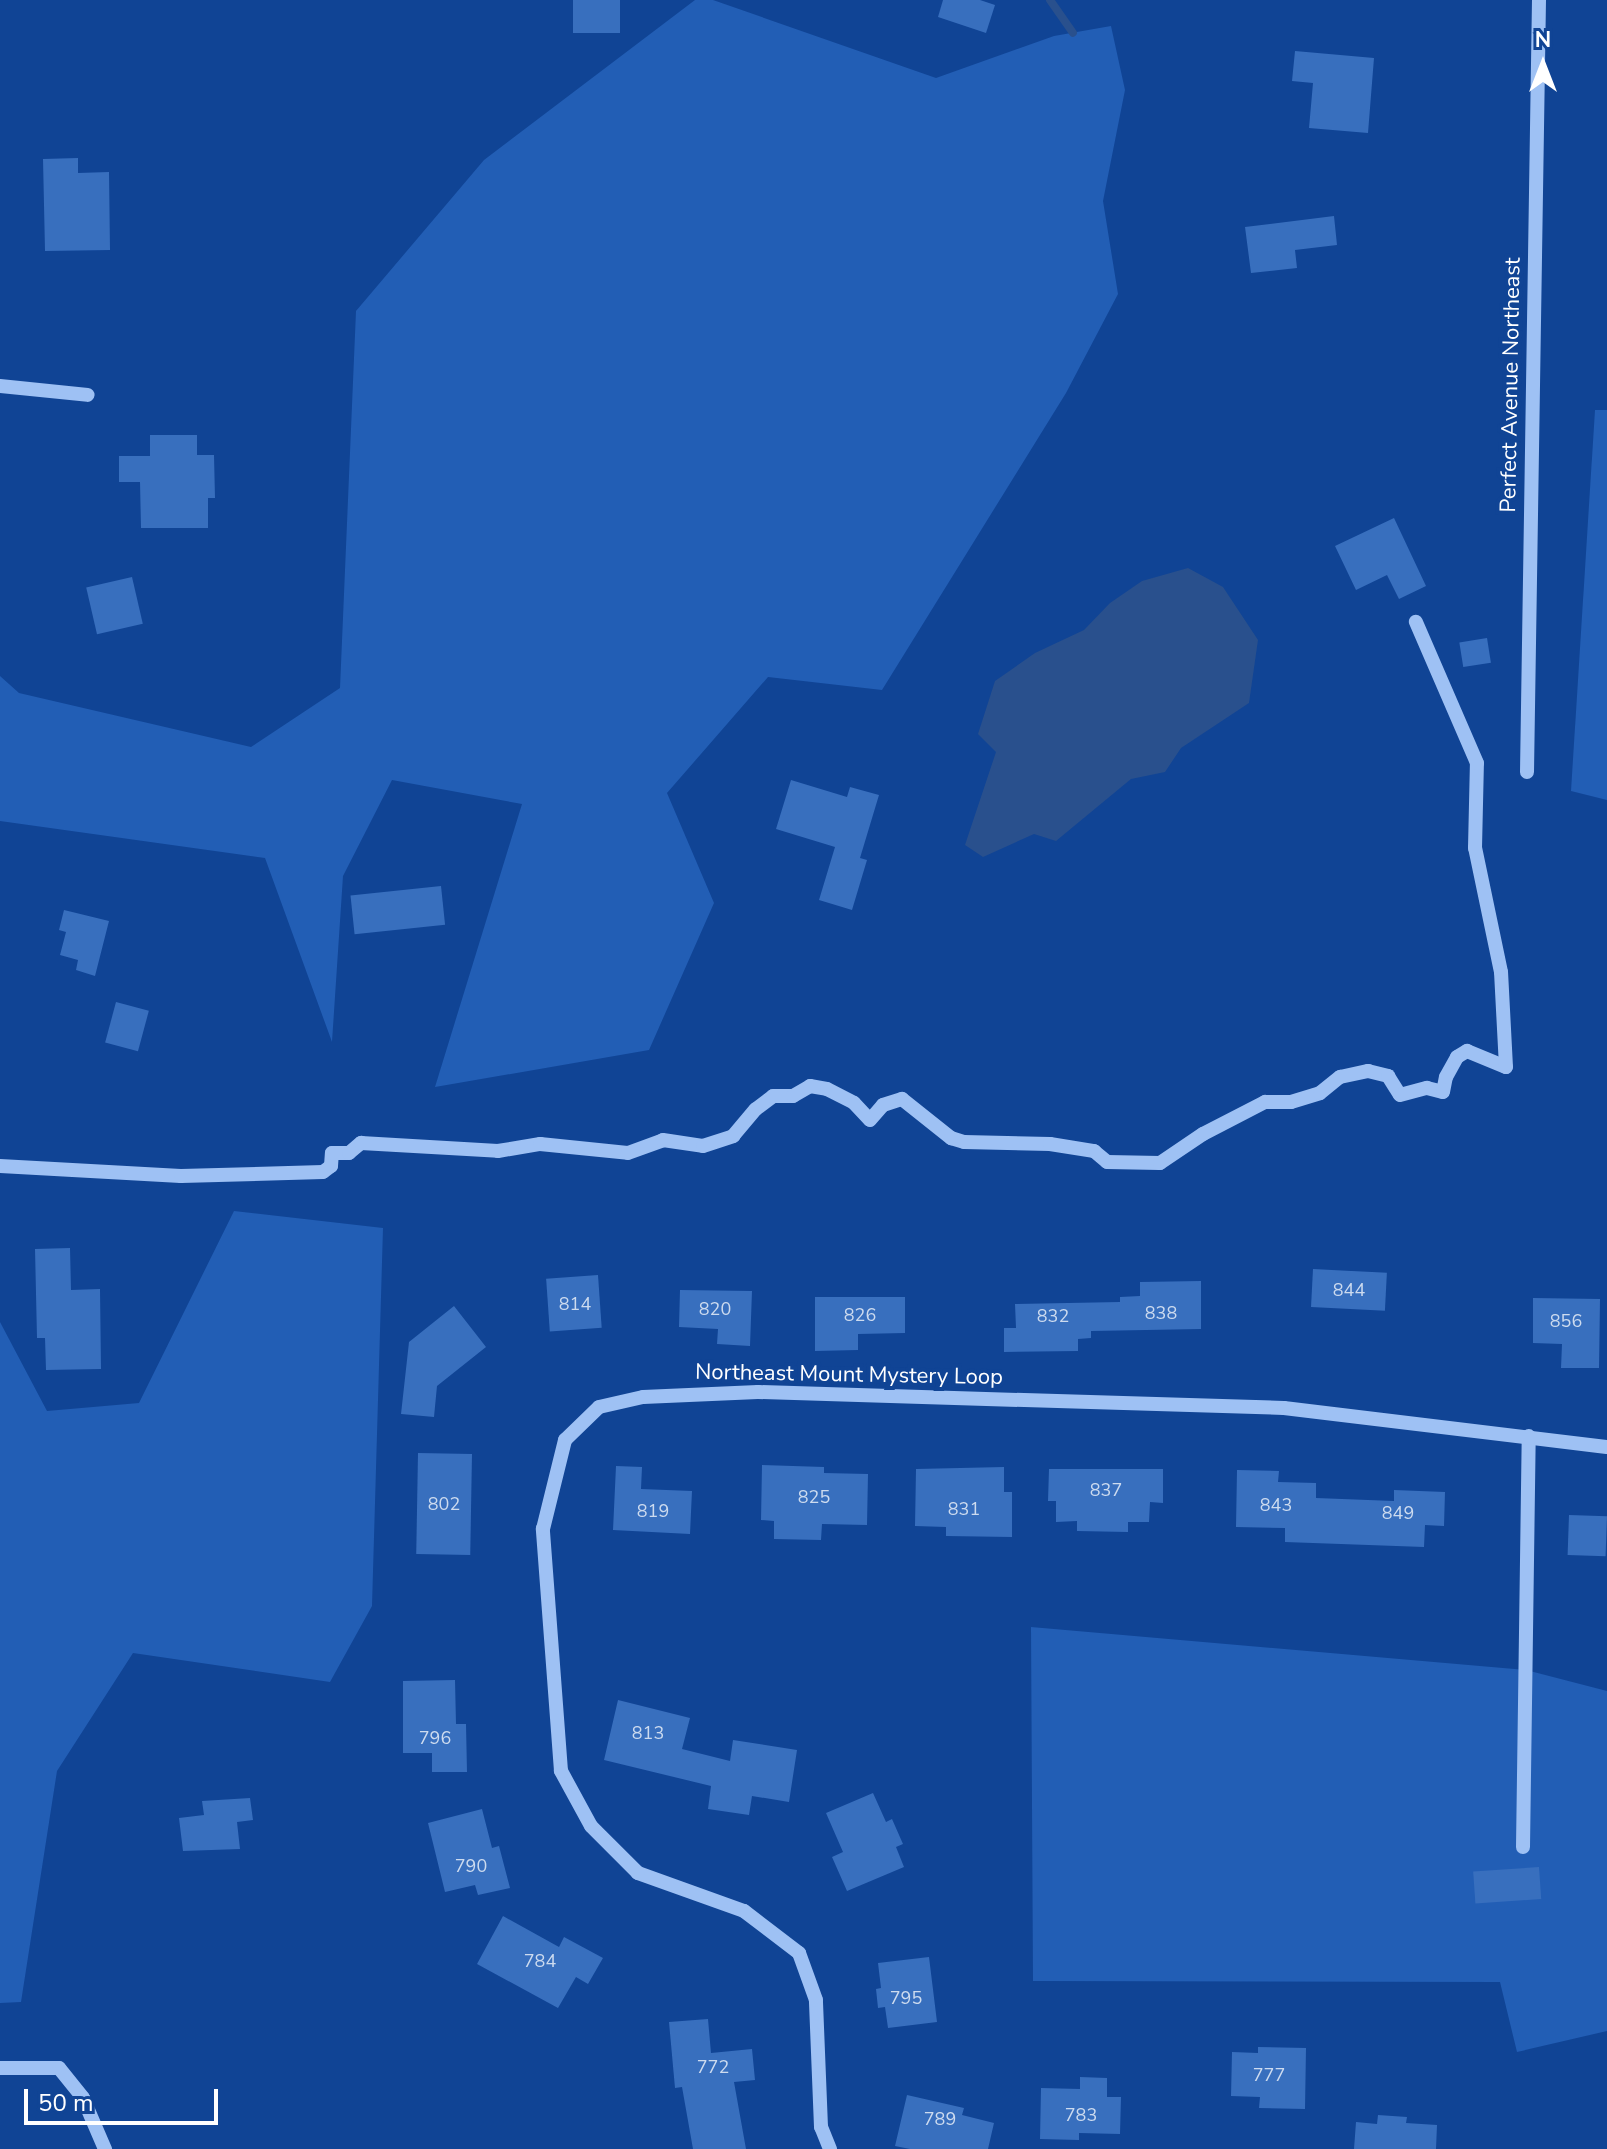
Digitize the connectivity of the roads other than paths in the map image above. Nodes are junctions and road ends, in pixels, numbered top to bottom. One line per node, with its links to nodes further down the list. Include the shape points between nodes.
1 (1539, 0): 5 (street, Perfect Avenue Northeast)
2 (0, 386): 3 (street)
3 (88, 395)
4 (1416, 622): 6 (street, via 1477,763 1475,848 1497,950 1506,1067 1467,1051 1457,1057 1443,1092 1427,1088 1400,1095 1388,1076 1368,1071 1340,1077 1320,1093 1291,1102 1265,1102 1160,1163 1107,1162 1094,1151 1050,1144 964,1142 951,1138 902,1099 883,1105 870,1120 854,1103 810,1086 793,1096 773,1096 733,1136 703,1146 663,1140 628,1153 540,1144 498,1151 361,1143 349,1153 332,1153 331,1166 323,1172 181,1176)
5 (1527, 772)
6 (0, 1166)
7 (1529, 1436): 8 (street, Northeast Mount Mystery Loop); 9 (street); 12 (street, Northeast Mount Mystery Loop, via 1284,1408 758,1392 643,1397 599,1407 565,1440 543,1529 561,1771 591,1826 638,1873 744,1911 799,1953 816,2000 821,2127)
8 (1607, 1447)
9 (1523, 1847)
10 (0, 2068): 11 (street, via 59,2068 83,2098)
11 (105, 2149)
12 (830, 2149)

